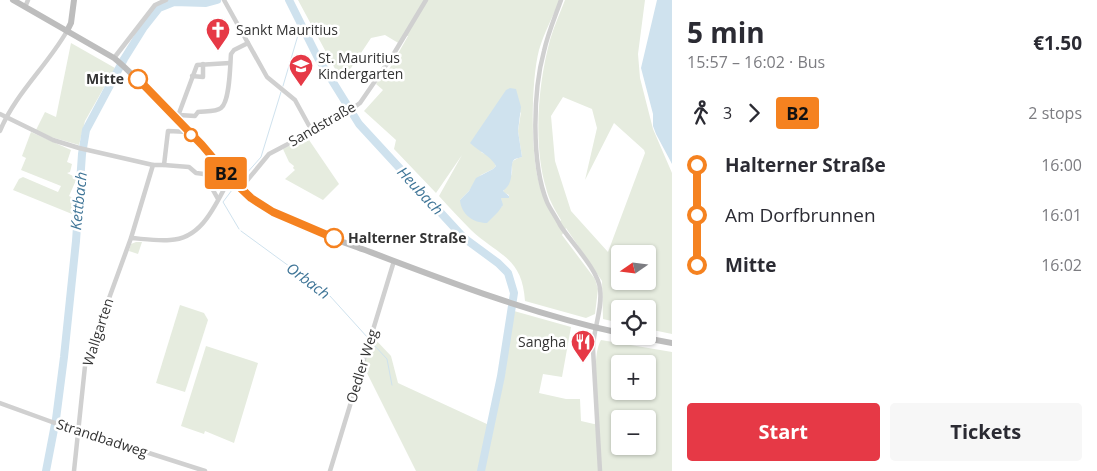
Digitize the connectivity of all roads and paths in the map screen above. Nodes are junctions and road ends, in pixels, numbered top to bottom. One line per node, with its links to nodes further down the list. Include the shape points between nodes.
1 (13, 0): 8 (main road)
2 (28, 0): 8 (street)
3 (74, 0): 9 (main road)
4 (166, 0): 11 (street, via 155,5)
5 (224, 0): 10 (street)
6 (426, 0): 19 (street, Sandstraße, via 360,102 345,114)
7 (561, 0): 27 (street, via 543,52 537,93 537,170 547,202 596,277 600,289)
8 (25, 7): 9 (main road)
9 (67, 31): 11 (main road); 16 (street)
10 (248, 43): 12 (street, via 234,50); 19 (street, via 267,77 295,100)
11 (115, 60): 17 (main road)
12 (230, 63): 13 (street); 17 (street, via 223,106 198,112 195,116)
13 (203, 64): 14 (street, via 197,65); 14 (street, via 203,77)
14 (192, 76): 17 (street)
15 (0, 114): 16 (street)
16 (6, 117): 18 (street); 21 (street, via 53,140)
17 (177, 117): 20 (main road)
18 (0, 131)
19 (312, 131): 23 (street, Sandstraße, via 269,154)
20 (189, 132): 22 (street, via 168,131); 23 (main road)
21 (154, 165): 22 (street); 25 (street, Wallgarten)
22 (164, 166): 24 (street, via 190,167 196,173 204,174)
23 (236, 184): 24 (street); 26 (main road, via 258,203 291,221)
24 (218, 199): 25 (street, via 201,226 186,236 169,240)
25 (131, 238): 32 (street, Wallgarten, via 85,366)
26 (394, 261): 27 (main road, via 501,301); 35 (street, Oedler Weg)
27 (595, 327): 28 (main road); 36 (street, via 593,350)
28 (611, 331)
29 (656, 340): 30 (main road)
30 (672, 343)
31 (0, 403): 32 (street, Strandbadweg)
32 (78, 430): 33 (street, Wallgarten); 34 (street, Strandbadweg)
33 (74, 471)
34 (205, 471)
35 (330, 471)
36 (600, 471)

